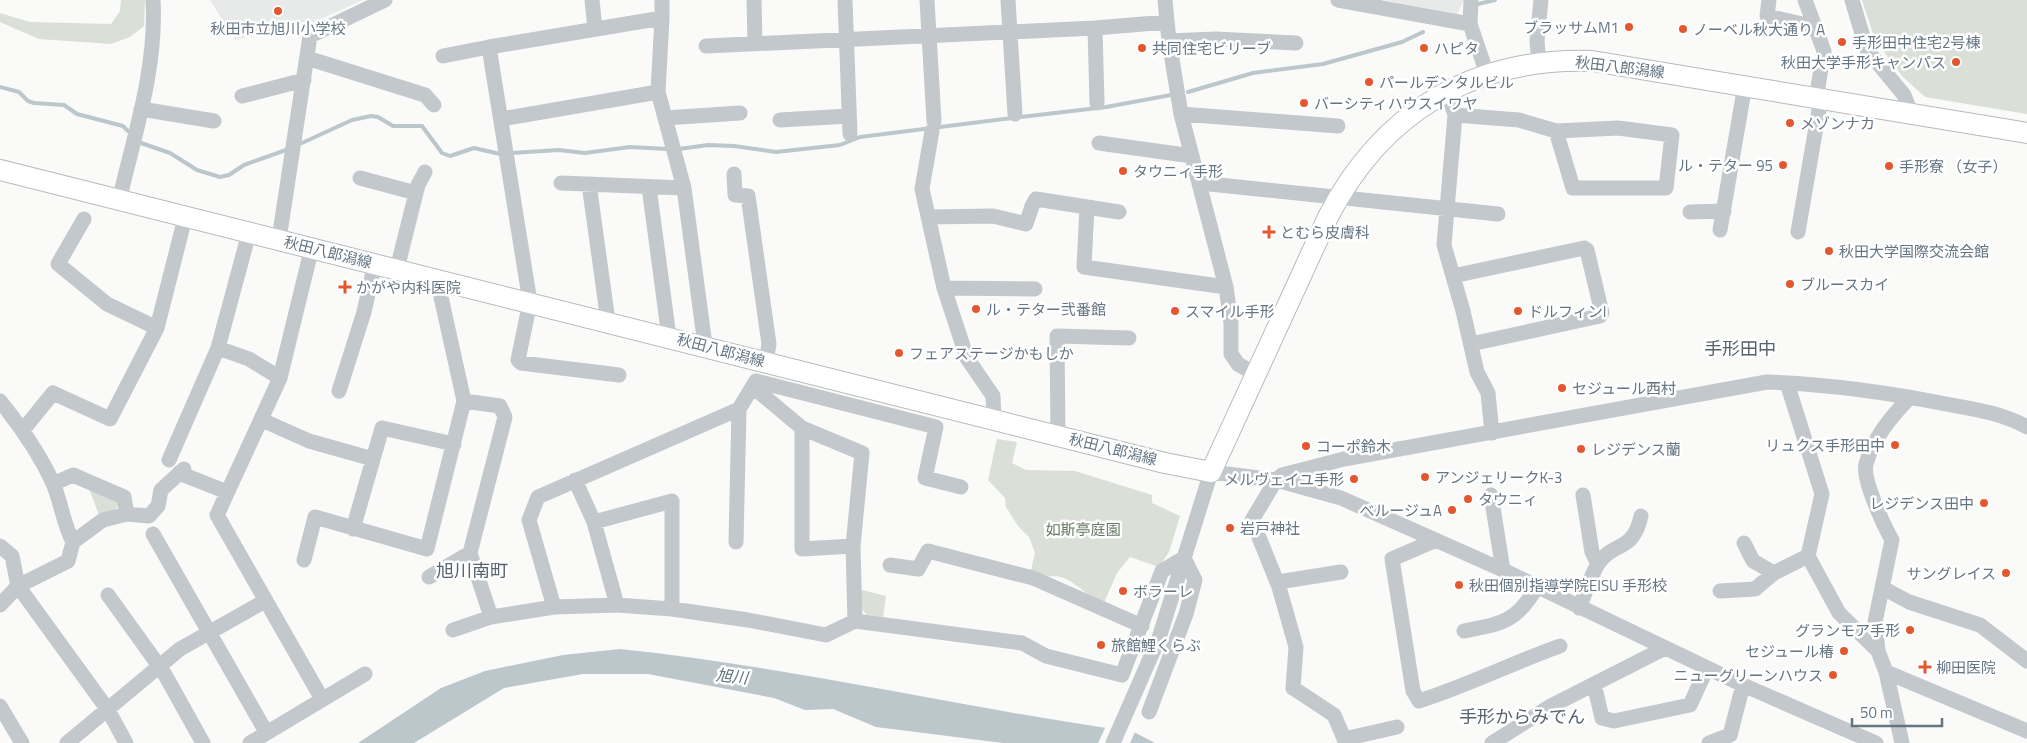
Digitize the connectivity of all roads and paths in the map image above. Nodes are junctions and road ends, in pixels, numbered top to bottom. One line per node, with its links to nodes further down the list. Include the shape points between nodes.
1 (153, 0): 42 (street, via 153,35)
2 (385, 0): 31 (street, via 310,36)
3 (592, 0): 21 (street)
4 (662, 0): 16 (street)
5 (754, 0): 27 (street)
6 (845, 0): 24 (street)
7 (927, 0): 23 (street)
8 (1008, 0): 22 (street)
9 (1165, 0): 17 (street)
10 (1338, 0): 18 (street)
11 (1471, 0): 18 (street)
12 (1541, 0): 32 (street, via 1537,41)
13 (1769, 0): 19 (street, via 1767,16)
14 (1805, 0): 19 (street)
15 (1852, 0): 43 (street, via 1867,50 1904,95)
16 (662, 18): 21 (street); 36 (street)
17 (1166, 22): 20 (street); 25 (street)
18 (1470, 24): 33 (street)
19 (1815, 27): 39 (street, via 1824,51 1818,87)
20 (1095, 28): 22 (street); 40 (street)
21 (595, 29): 29 (street)
22 (1009, 32): 23 (street); 45 (street)
23 (928, 35): 24 (street); 77 (street, via 933,126 922,189)
24 (846, 39): 27 (street); 48 (street)
25 (1169, 41): 26 (street, via 1215,39); 46 (street)
26 (1296, 43)
27 (755, 44): 28 (street)
28 (706, 46)
29 (488, 47): 30 (street); 50 (street)
30 (443, 56)
31 (307, 58): 34 (street); 41 (street, via 425,95)
32 (1539, 62): 33 (main road, 秋田八郎潟線); 35 (main road, 秋田八郎潟線, via 1592,61)
33 (1487, 74): 37 (main road, 秋田八郎潟線)
34 (304, 80): 38 (street); 83 (street)
35 (1745, 85): 39 (main road, 秋田八郎潟線); 73 (street)
36 (658, 92): 49 (street); 50 (street)
37 (1447, 92): 47 (street); 69 (main road, 秋田八郎潟線, via 1418,109 1390,132 1366,158)
38 (242, 96)
39 (1821, 98): 43 (main road, 秋田八郎潟線); 81 (street)
40 (1097, 103)
41 (434, 105)
42 (142, 109): 52 (street); 70 (street)
43 (1911, 113): 55 (main road, 秋田八郎潟線)
44 (740, 114): 49 (street)
45 (1014, 114)
46 (1181, 114): 53 (street); 58 (street)
47 (1455, 115): 54 (street, via 1519,120); 72 (street)
48 (849, 116): 51 (street); 56 (street)
49 (664, 118): 67 (street)
50 (501, 119): 92 (street)
51 (780, 120)
52 (214, 121)
53 (1338, 126)
54 (1556, 131): 54 (street, via 1618,128 1672,135 1666,188 1573,188)
55 (2027, 133)
56 (850, 134)
57 (1099, 143): 58 (street)
58 (1192, 156): 63 (street)
59 (0, 170): 70 (main road, 秋田八郎潟線)
60 (424, 172): 68 (street)
61 (734, 174): 100 (street, via 735,195 748,196 769,344)
62 (360, 178): 68 (street)
63 (1200, 183): 69 (street); 89 (street)
64 (561, 184): 65 (street)
65 (589, 184): 66 (street); 93 (street)
66 (649, 187): 67 (street); 95 (street)
67 (684, 188): 98 (street)
68 (416, 193): 86 (street)
69 (1339, 197): 72 (street); 101 (main road, 秋田八郎潟線)
70 (118, 201): 78 (main road, 秋田八郎潟線)
71 (1087, 207): 74 (street); 77 (street, via 1036,199 1026,224 993,216); 89 (street, via 1084,267)
72 (1447, 209): 76 (street); 87 (street, via 1444,245)
73 (1724, 211): 75 (street); 80 (street)
74 (1119, 212)
75 (1690, 212)
76 (1498, 214)
77 (928, 217): 90 (street)
78 (185, 218): 82 (main road, 秋田八郎潟線); 94 (street)
79 (84, 220): 94 (street, via 58,264 107,304)
80 (1720, 230)
81 (1798, 232)
82 (249, 233): 83 (main road, 秋田八郎潟線); 99 (street)
83 (279, 239): 84 (main road, 秋田八郎潟線)
84 (312, 247): 85 (main road, 秋田八郎潟線); 104 (street)
85 (375, 263): 86 (main road, 秋田八郎潟線); 107 (street, via 364,312)
86 (397, 269): 88 (main road, 秋田八郎潟線)
87 (1453, 276): 97 (street); 97 (street, via 1584,248 1587,250 1602,313 1600,316)
88 (437, 279): 92 (main road, 秋田八郎潟線); 111 (street)
89 (1226, 287): 101 (street, via 1231,354 1238,364)
90 (944, 288): 91 (street); 114 (street, via 967,358 994,396)
91 (1035, 289)
92 (530, 302): 93 (main road, 秋田八郎潟線); 102 (street, via 518,360 521,363)
93 (608, 322): 95 (main road, 秋田八郎潟線)
94 (157, 328): 117 (street, via 110,418 53,394)
95 (669, 337): 98 (main road, 秋田八郎潟線)
96 (1129, 338): 119 (street, via 1058,336)
97 (1471, 344): 118 (street, via 1476,372 1488,393)
98 (705, 345): 100 (main road, 秋田八郎潟線)
99 (218, 348): 104 (street, via 249,359); 122 (street)
100 (766, 362): 103 (main road, 秋田八郎潟線)
101 (1255, 374): 123 (main road, 秋田八郎潟線)
102 (619, 375)
103 (822, 377): 108 (street); 114 (main road, 秋田八郎潟線)
104 (280, 378): 113 (street)
105 (1787, 383): 109 (street, via 1852,387); 118 (street, via 1746,385); 143 (street, via 1822,494)
106 (753, 388): 108 (street, via 756,381); 112 (street); 116 (street)
107 (339, 390)
108 (816, 396): 127 (street, via 936,427 925,478)
109 (1910, 397): 115 (street, via 1993,413); 155 (street, via 1885,424 1866,466 1871,493 1892,540)
110 (0, 401): 117 (street)
111 (464, 401): 120 (street); 142 (street, via 500,406 505,417)
112 (739, 409): 124 (street); 138 (street)
113 (262, 420): 121 (street, via 309,441); 128 (street)
114 (994, 420): 119 (main road, 秋田八郎潟線)
115 (2027, 427)
116 (802, 428): 141 (street, via 862,454); 141 (street, via 802,549)
117 (23, 430): 126 (street)
118 (1492, 433): 125 (street, via 1344,458 1289,473)
119 (1058, 436): 123 (main road, 秋田八郎潟線)
120 (454, 444): 121 (street, via 382,428); 134 (street, via 427,548)
121 (373, 459): 134 (street)
122 (168, 460)
123 (1212, 472): 125 (street); 144 (street)
124 (575, 480): 133 (street); 161 (street, via 538,497 529,520)
125 (1276, 480): 136 (street, via 1341,498); 152 (street, via 1252,520)
126 (53, 484): 131 (street, via 73,475 124,497); 137 (street)
127 (961, 487)
128 (227, 492): 131 (street, via 182,471 161,490 158,506 149,516); 158 (street, via 217,515)
129 (1491, 495): 148 (street)
130 (1583, 495): 146 (street, via 1592,552)
131 (127, 514): 137 (street, via 102,520)
132 (1641, 516): 146 (street, via 1638,528 1628,543 1610,551)
133 (594, 522): 160 (street); 163 (street, via 672,501)
134 (353, 529): 145 (street, via 315,517)
135 (153, 534): 169 (street)
136 (1436, 540): 148 (street); 170 (street, via 1392,559 1413,691 1419,701)
137 (73, 542): 153 (street, via 68,560)
138 (736, 542)
139 (1744, 543): 150 (street, via 1753,561)
140 (0, 546): 153 (street, via 12,556)
141 (854, 546): 165 (street)
142 (470, 553): 151 (street); 164 (street)
143 (1808, 556): 150 (street); 172 (street, via 1838,613)
144 (1184, 558): 166 (street, via 1162,571); 183 (street, via 1195,580 1186,614); 195 (street, via 1159,638)
145 (304, 560)
146 (1598, 564): 162 (street)
147 (890, 566): 166 (street, via 918,568 928,551 1033,578)
148 (1503, 570): 154 (street)
149 (1341, 572): 152 (street)
150 (1774, 573): 156 (street, via 1755,589)
151 (429, 577)
152 (1278, 582): 189 (street, via 1296,647 1293,688 1334,715)
153 (18, 586): 159 (street); 182 (street)
154 (1537, 587): 162 (street); 168 (street, via 1527,604 1511,620)
155 (1883, 588): 172 (street, via 1876,622); 173 (street, via 1909,602 1980,625)
156 (1720, 591)
157 (108, 595): 174 (street)
158 (265, 601): 169 (street); 180 (street)
159 (0, 605)
160 (617, 605): 161 (street); 163 (street)
161 (554, 607): 164 (street)
162 (1579, 608): 171 (street)
163 (672, 609): 165 (street, via 826,635)
164 (491, 616): 167 (street)
165 (855, 621): 166 (street, via 1022,643 1046,656 1122,675)
166 (1142, 626)
167 (453, 630)
168 (1464, 631)
169 (210, 633): 174 (street, via 180,649); 187 (street)
170 (1560, 646)
171 (1665, 648): 175 (street); 178 (street)
172 (1878, 651): 176 (street)
173 (2027, 661)
174 (160, 667): 182 (street); 193 (street)
175 (1707, 668): 178 (street, via 1690,705 1614,721 1602,718); 179 (street)
176 (1886, 672): 186 (street); 199 (street)
177 (365, 674): 180 (street)
178 (1594, 684): 196 (street, via 1549,707)
179 (1743, 685): 188 (street, via 1730,735); 198 (street)
180 (322, 699): 187 (street)
181 (0, 706): 184 (street)
182 (108, 710): 191 (street); 192 (street)
183 (1149, 712)
184 (4, 722): 190 (street)
185 (1397, 727): 189 (street)
186 (2027, 731)
187 (266, 732): 194 (street)
188 (1724, 740): 197 (street)
189 (1345, 741)
190 (22, 743)
191 (67, 743)
192 (126, 743)
193 (203, 743)
194 (250, 743)
195 (1113, 743)
196 (1492, 743)
197 (1709, 743)
198 (1876, 743)
199 (1902, 743)

